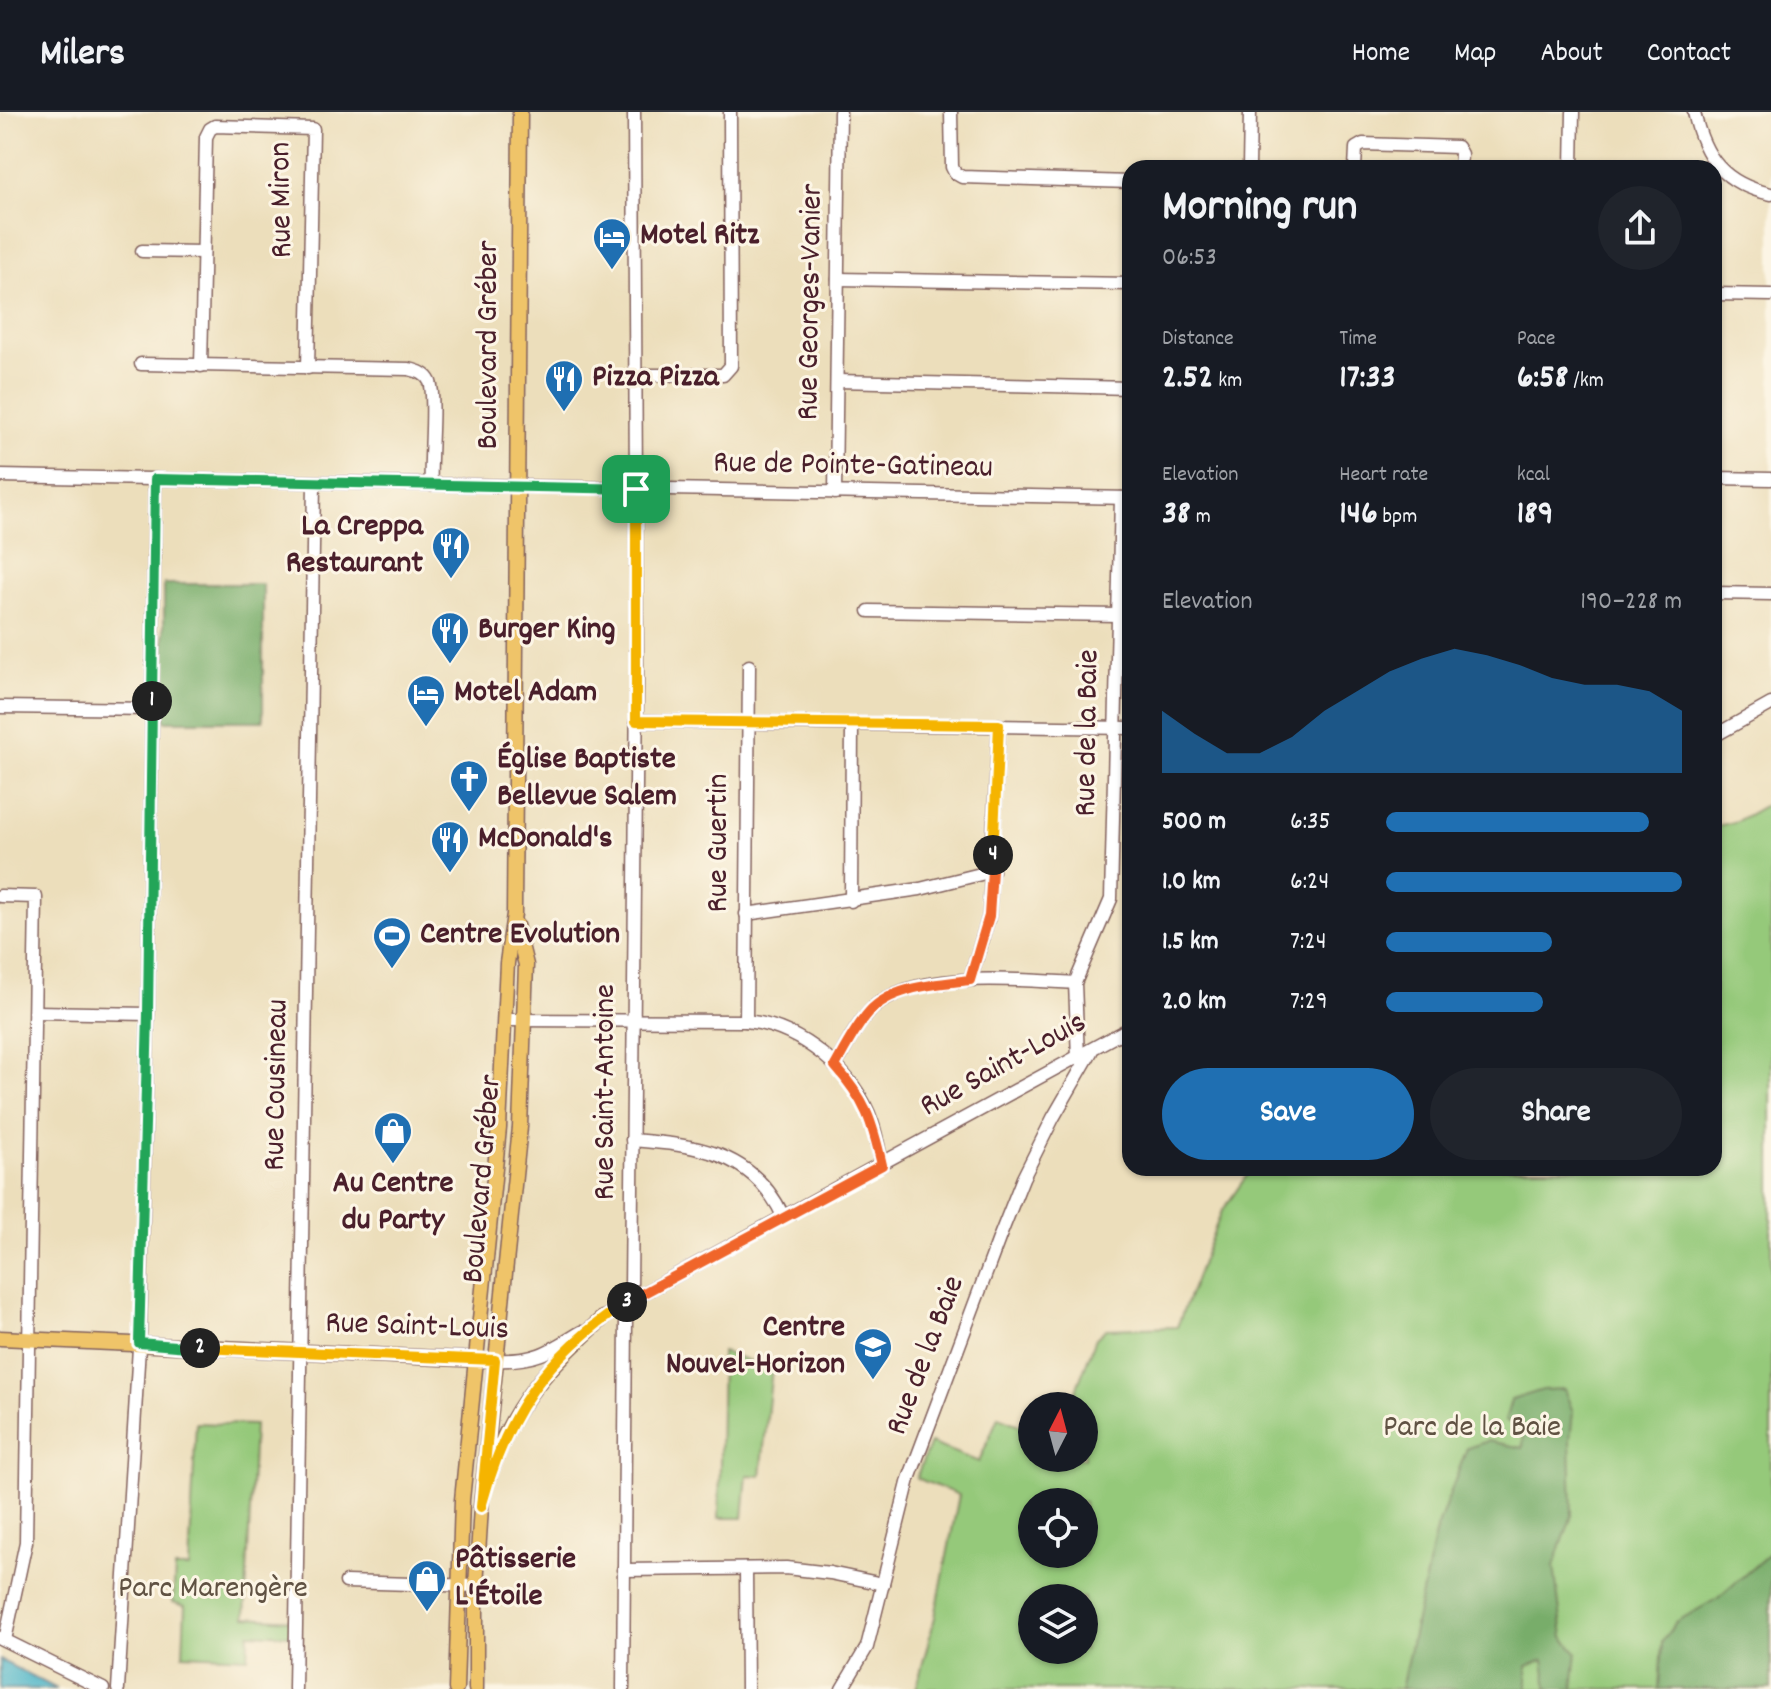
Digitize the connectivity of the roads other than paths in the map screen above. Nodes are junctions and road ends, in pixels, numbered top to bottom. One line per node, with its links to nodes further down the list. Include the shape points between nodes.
1 (520, 112): 35 (main road, Boulevard Gréber)
2 (634, 112): 26 (street, Rue Saint-Antoine)
3 (730, 112): 26 (street, via 731,366 719,375)
4 (840, 112): 19 (street, Rue Georges-Vanier)
5 (951, 112): 15 (street, via 952,167 962,177)
6 (1250, 112): 9 (street)
7 (1573, 112): 12 (street)
8 (1694, 112): 13 (street)
9 (1249, 160)
10 (1355, 160): 11 (street, via 1356,148 1363,144 1457,147)
11 (1461, 160)
12 (1572, 160)
13 (1714, 160)
14 (1722, 170): 16 (street, via 1739,184)
15 (1122, 182)
16 (1771, 194)
17 (142, 251): 18 (street)
18 (203, 252): 24 (street, Rue Miron); 25 (street, Rue Miron, via 210,129 313,129)
19 (838, 279): 20 (street); 27 (street, Rue Georges-Vanier)
20 (1122, 284)
21 (1722, 294): 22 (street)
22 (1771, 295)
23 (141, 364): 24 (street)
24 (201, 366): 25 (street)
25 (308, 368): 34 (street, via 409,369 426,376 431,391)
26 (635, 375): 36 (street, Rue Saint-Antoine)
27 (837, 381): 28 (street); 37 (street, Rue Georges-Vanier)
28 (1122, 388)
29 (0, 476): 31 (street, Rue de Pointe-Gatineau)
30 (1722, 478): 32 (street)
31 (155, 479): 33 (street, Rue de Pointe-Gatineau); 47 (street)
32 (1771, 479)
33 (314, 483): 34 (street, Rue de Pointe-Gatineau); 80 (street, Rue Cousineau)
34 (431, 485): 35 (street, Rue de Pointe-Gatineau)
35 (517, 486): 36 (street, Rue de Pointe-Gatineau); 58 (main road, Boulevard Gréber)
36 (636, 489): 37 (street, Rue de Pointe-Gatineau); 48 (street, Rue Saint-Antoine)
37 (835, 493): 38 (street, Rue de Pointe-Gatineau)
38 (1122, 498)
39 (1122, 556): 43 (street, Rue de la Baie)
40 (1722, 593): 41 (street)
41 (1771, 594)
42 (869, 611): 43 (street)
43 (1118, 615): 52 (street, Rue de la Baie)
44 (749, 666): 49 (street, Rue Guertin)
45 (1771, 704): 54 (street)
46 (0, 707): 47 (street)
47 (152, 709): 63 (street)
48 (636, 721): 49 (street); 65 (street, Rue Saint-Antoine)
49 (747, 721): 50 (street); 59 (street, Rue Guertin)
50 (852, 724): 51 (street); 57 (street)
51 (999, 725): 52 (street); 55 (street)
52 (1116, 728): 53 (street); 61 (street, Rue de la Baie, via 1111,899)
53 (1122, 728)
54 (1722, 732)
55 (993, 871): 57 (street); 60 (street, via 989,916)
56 (0, 896): 62 (street, via 36,897)
57 (851, 901): 59 (street)
58 (514, 914): 64 (main road, Boulevard Gréber); 66 (main road, Boulevard Gréber, via 526,965)
59 (746, 914): 67 (street, Rue Guertin)
60 (970, 980): 61 (street); 71 (street, via 924,986 885,999 870,1011)
61 (1075, 983): 70 (street, Rue de la Baie)
62 (35, 1012): 63 (street); 78 (street)
63 (148, 1014): 79 (street)
64 (506, 1020): 66 (street); 81 (main road, Boulevard Gréber)
65 (634, 1020): 66 (street); 67 (street); 72 (street, Rue Saint-Antoine)
66 (524, 1021): 82 (main road, Boulevard Gréber, via 520,1127)
67 (746, 1021): 71 (street, via 781,1029)
68 (1122, 1033): 69 (street, Rue Saint-Louis)
69 (1091, 1052): 70 (street, Rue Saint-Louis); 87 (street, Rue de la Baie, via 1023,1178 1000,1236 909,1479)
70 (1078, 1058): 73 (street, Rue Saint-Louis)
71 (835, 1066): 73 (street, via 872,1121)
72 (632, 1140): 74 (street, via 691,1144 730,1159 756,1177); 75 (street, Rue Saint-Antoine)
73 (882, 1165): 74 (street, Rue Saint-Louis)
74 (783, 1216): 75 (street, Rue Saint-Louis)
75 (629, 1301): 76 (street, Rue Saint-Louis); 85 (street, Rue Saint-Antoine)
76 (603, 1318): 82 (street, Rue Saint-Louis, via 537,1358); 83 (main road, via 545,1372 522,1404 493,1463)
77 (0, 1338): 78 (main road, Rue Saint-Louis)
78 (29, 1340): 79 (main road, Rue Saint-Louis); 90 (street, via 26,1542)
79 (139, 1343): 80 (main road, Rue Saint-Louis); 92 (street)
80 (300, 1352): 81 (main road, Rue Saint-Louis); 93 (street, Rue Cousineau)
81 (476, 1359): 82 (main road, Rue Saint-Louis); 88 (main road, Boulevard Gréber)
82 (495, 1360): 83 (main road, Boulevard Gréber)
83 (481, 1507): 89 (main road, Boulevard Gréber)
84 (746, 1569): 85 (street); 87 (street, via 786,1568); 97 (street)
85 (623, 1570): 96 (street, Rue Saint-Antoine)
86 (346, 1582): 88 (street)
87 (883, 1584): 98 (street, Rue de la Baie, via 867,1647)
88 (458, 1585): 89 (street); 94 (main road, Boulevard Gréber)
89 (476, 1586): 95 (main road, Boulevard Gréber)
90 (2, 1639): 91 (street)
91 (103, 1689)
92 (118, 1689)
93 (295, 1689)
94 (456, 1689)
95 (476, 1689)
96 (623, 1689)
97 (747, 1689)
98 (842, 1689)

